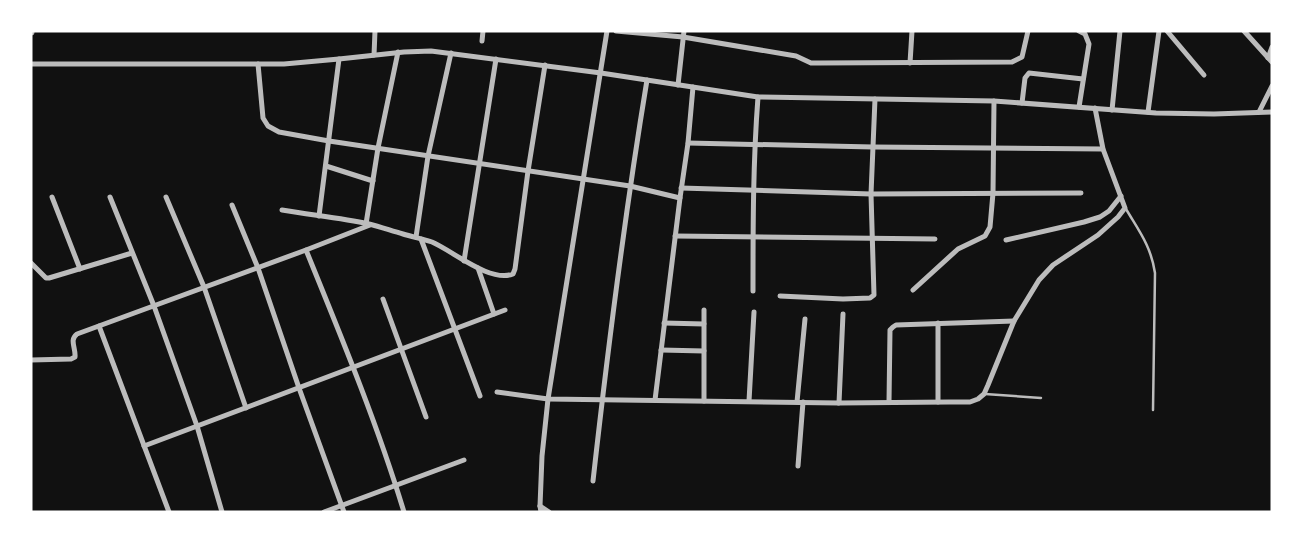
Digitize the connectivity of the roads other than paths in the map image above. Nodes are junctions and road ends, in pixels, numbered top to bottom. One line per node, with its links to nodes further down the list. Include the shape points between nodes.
1 (375, 31): 17 (street)
2 (483, 31): 13 (street)
3 (608, 31): 25 (street)
4 (616, 31): 12 (street)
5 (912, 31): 21 (street)
6 (1028, 31): 21 (street, via 1022,57 1012,62)
7 (1079, 31): 27 (street, via 1085,34 1089,44)
8 (1120, 31): 38 (street)
9 (1159, 31): 39 (street)
10 (1167, 31): 26 (street)
11 (1244, 31): 20 (street)
12 (684, 34): 21 (street, via 796,56 810,63); 29 (street)
13 (482, 41)
14 (1272, 47): 20 (street)
15 (398, 52): 16 (street); 17 (street); 45 (street)
16 (451, 53): 19 (street); 49 (street)
17 (374, 55): 18 (street)
18 (339, 59): 23 (street); 42 (street)
19 (496, 59): 24 (street); 50 (street)
20 (1270, 60)
21 (910, 63)
22 (31, 64): 23 (street)
23 (258, 64): 42 (street, via 263,118 268,126 279,132)
24 (545, 65): 25 (street); 52 (street)
25 (601, 73): 28 (street); 53 (street)
26 (1204, 75)
27 (1083, 79): 35 (street, via 1029,73 1025,78); 36 (street)
28 (647, 80): 29 (street); 55 (street)
29 (678, 84): 31 (street)
30 (1272, 86): 40 (street)
31 (694, 87): 32 (street); 43 (street)
32 (758, 97): 33 (street); 44 (street)
33 (875, 99): 34 (street); 46 (street)
34 (994, 101): 35 (street); 47 (street)
35 (1022, 103): 36 (street)
36 (1079, 107): 37 (street)
37 (1095, 108): 38 (street); 48 (street)
38 (1112, 110): 39 (street)
39 (1148, 112): 40 (street)
40 (1259, 112): 41 (street)
41 (1272, 112)
42 (329, 141): 45 (street); 51 (street)
43 (688, 143): 44 (street); 56 (street)
44 (754, 144): 46 (street); 57 (street)
45 (378, 148): 49 (street); 54 (street)
46 (873, 148): 47 (street); 60 (street)
47 (993, 149): 48 (street); 58 (street)
48 (1103, 149): 61 (street)
49 (428, 156): 50 (street); 73 (street)
50 (480, 164): 52 (street); 79 (street)
51 (326, 166): 54 (street); 69 (street)
52 (528, 171): 53 (street); 82 (street, via 513,274 501,275)
53 (584, 180): 55 (street); 112 (street)
54 (373, 181): 70 (street)
55 (630, 186): 65 (street); 113 (street)
56 (681, 188): 57 (street); 65 (street)
57 (753, 191): 60 (street); 72 (street)
58 (992, 193): 59 (street); 60 (street); 85 (street, via 990,227 985,236 958,249)
59 (1081, 193)
60 (871, 194): 74 (street)
61 (1120, 196): 67 (street); 76 (street, via 1100,217)
62 (52, 197): 83 (street)
63 (110, 197): 78 (street)
64 (166, 197): 84 (street)
65 (680, 198): 71 (street)
66 (232, 205): 81 (street)
67 (1125, 208): 96 (street, via 1098,235 1046,272); 123 (lane, via 1149,248 1155,273)
68 (282, 210): 69 (street)
69 (319, 216): 70 (street)
70 (368, 224): 73 (street); 77 (street)
71 (675, 236): 72 (street); 97 (street)
72 (753, 237): 74 (street); 86 (street)
73 (418, 238): 79 (street, via 450,251); 101 (street)
74 (872, 238): 75 (street); 87 (street, via 873,297)
75 (935, 239)
76 (1006, 240)
77 (306, 250): 81 (street); 106 (street)
78 (132, 252): 83 (street); 89 (street)
79 (464, 261): 82 (street)
80 (31, 263): 83 (street, via 46,278)
81 (258, 268): 84 (street); 107 (street)
82 (478, 268): 93 (street)
83 (80, 269)
84 (204, 288): 89 (street); 122 (street)
85 (913, 290)
86 (754, 291)
87 (780, 296)
88 (383, 300): 102 (street)
89 (154, 306): 100 (street); 125 (street)
90 (505, 310): 93 (street)
91 (704, 310): 99 (street)
92 (754, 312): 116 (street)
93 (494, 314): 101 (street)
94 (843, 314): 121 (street)
95 (805, 319): 117 (street)
96 (1014, 321): 98 (street); 109 (street)
97 (664, 323): 99 (street); 103 (street)
98 (938, 323): 119 (street, via 896,325 890,330); 120 (street)
99 (704, 324): 104 (street)
100 (99, 326): 105 (street, via 74,337 75,357); 126 (street)
101 (454, 328): 102 (street); 110 (street)
102 (401, 349): 106 (street); 124 (street)
103 (661, 350): 104 (street); 114 (street)
104 (704, 351): 115 (street)
105 (31, 360)
106 (353, 367): 107 (street); 130 (street)
107 (299, 388): 122 (street); 131 (street)
108 (497, 392): 112 (street)
109 (984, 394): 111 (lane); 120 (street, via 970,402)
110 (480, 396)
111 (1040, 398)
112 (548, 399): 113 (street); 132 (street)
113 (602, 399): 114 (street); 129 (street)
114 (655, 400): 115 (street)
115 (704, 400): 116 (street)
116 (749, 401): 117 (street)
117 (796, 402): 118 (street)
118 (803, 402): 121 (street); 128 (street)
119 (889, 402): 120 (street); 121 (street)
120 (938, 402)
121 (839, 403)
122 (246, 408): 125 (street)
123 (1153, 410)
124 (426, 417)
125 (197, 426): 126 (street); 134 (street)
126 (144, 446): 133 (street)
127 (464, 460): 130 (street)
128 (798, 466)
129 (593, 481)
130 (396, 485): 131 (street); 137 (street)
131 (342, 505): 135 (street); 136 (street)
132 (541, 509): 138 (street)
133 (169, 512)
134 (222, 512)
135 (324, 512)
136 (344, 512)
137 (404, 512)
138 (549, 512)

